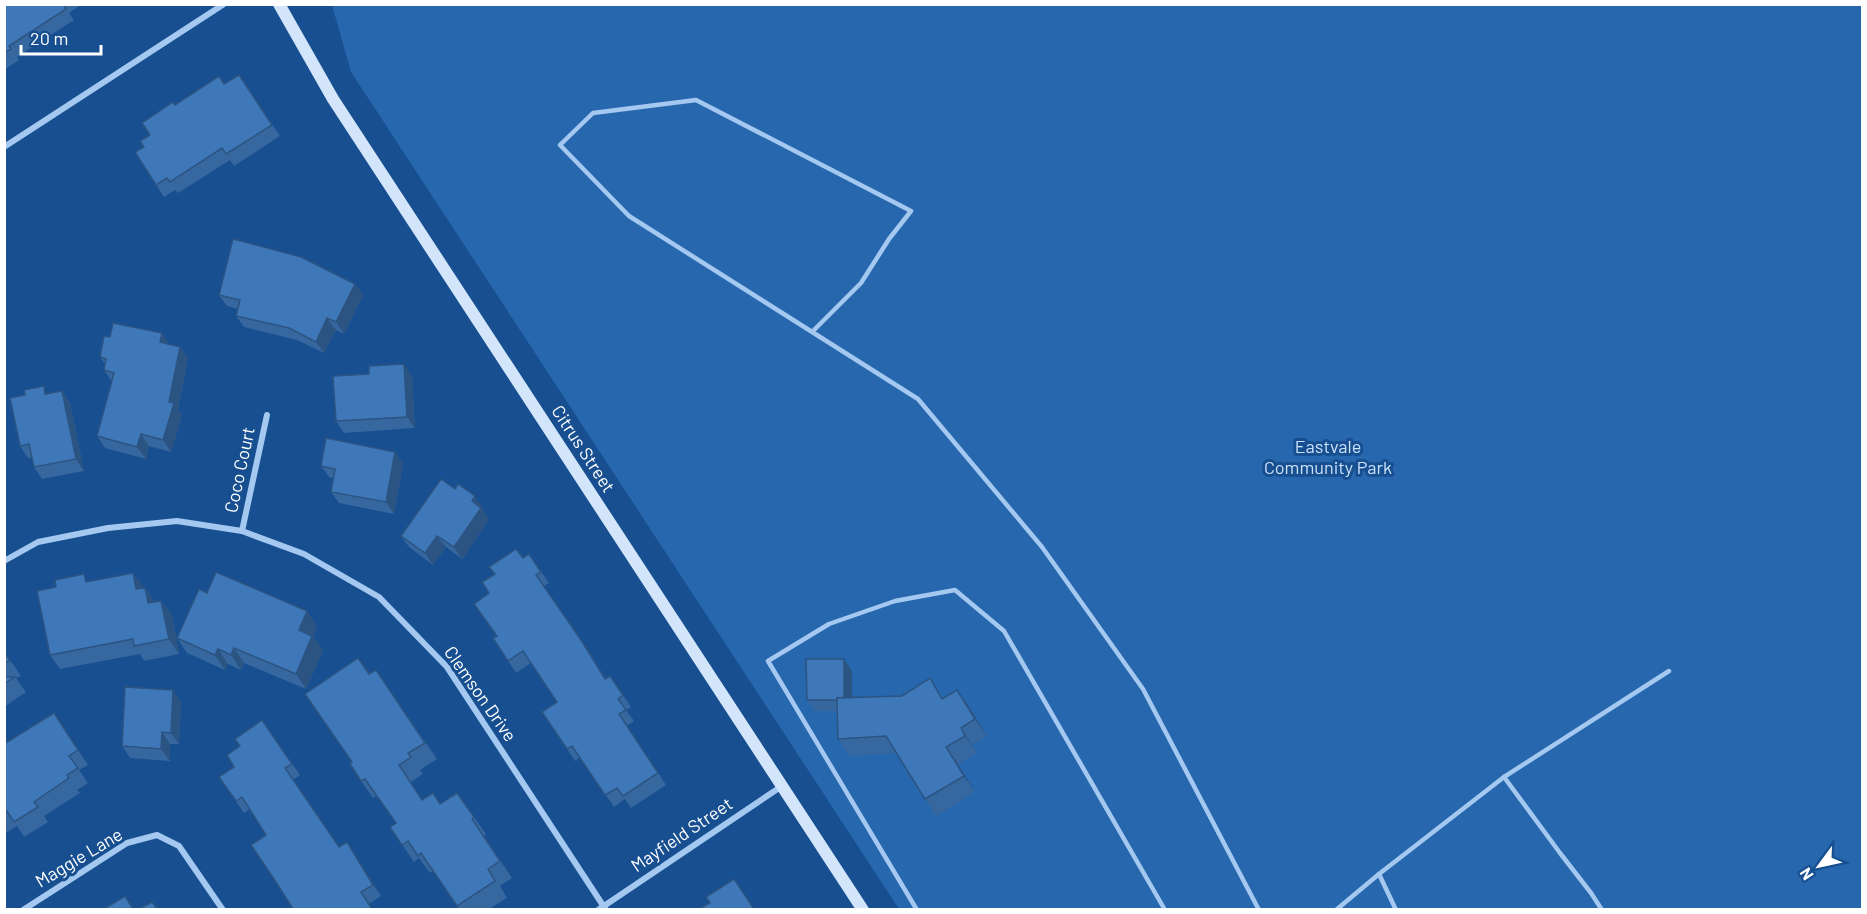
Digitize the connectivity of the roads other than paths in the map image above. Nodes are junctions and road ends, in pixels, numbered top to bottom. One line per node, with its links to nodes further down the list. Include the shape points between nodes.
1 (224, 4): 3 (street)
2 (279, 4): 10 (street, Citrus Street, via 333,99)
3 (4, 147)
4 (812, 332): 4 (lane, via 629,216 560,146 593,113 696,100 911,211 861,283); 18 (lane, via 918,399 1042,547 1143,689)
5 (267, 415): 6 (street, Coco Court)
6 (242, 531): 7 (street, Clemson Drive, via 177,521 108,528 38,542); 12 (street, Clemson Drive, via 304,554 380,597 447,667)
7 (4, 561)
8 (1670, 671): 9 (lane)
9 (1504, 777): 11 (lane); 21 (lane)
10 (783, 786): 12 (street, Mayfield Street); 15 (street, Citrus Street)
11 (1379, 874): 19 (lane); 20 (lane)
12 (603, 908)
13 (23, 909): 14 (street, Maggie Lane, via 127,843 157,835 179,846)
14 (223, 909)
15 (863, 909)
16 (917, 909): 17 (lane, via 768,661 829,624 895,601 955,590 1004,631)
17 (1165, 909)
18 (1259, 909)
19 (1336, 909)
20 (1396, 909)
21 (1602, 909)

